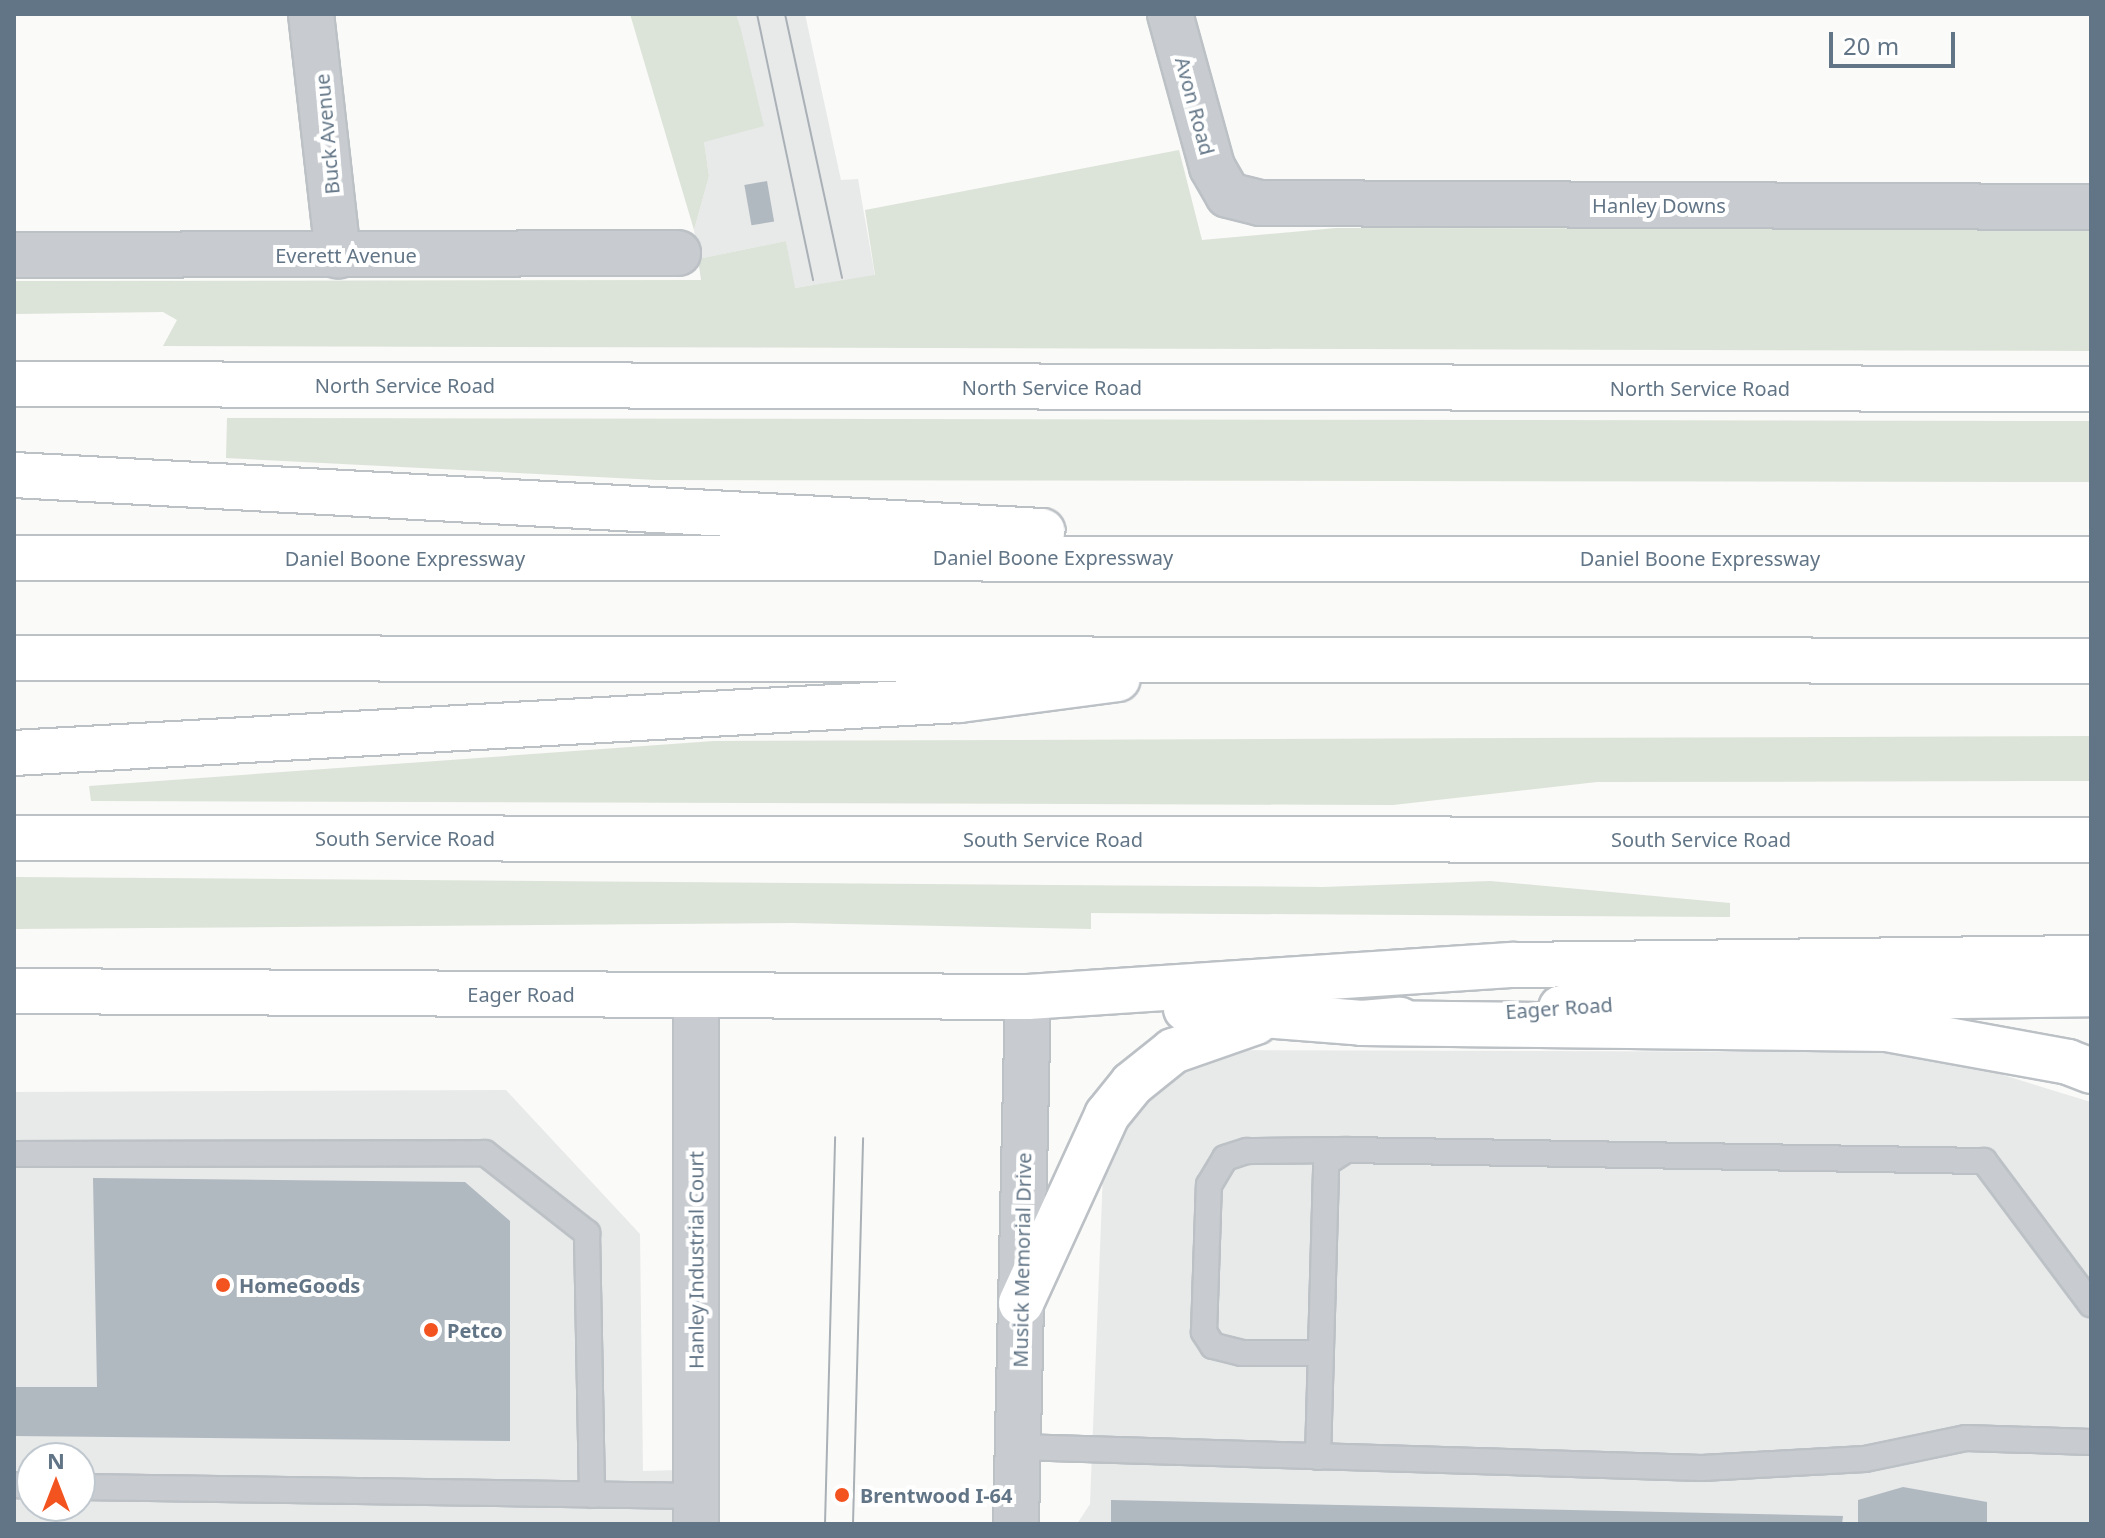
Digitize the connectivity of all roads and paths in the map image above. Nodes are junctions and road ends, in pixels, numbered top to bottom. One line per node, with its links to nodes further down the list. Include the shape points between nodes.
1 (311, 14): 7 (street, Buck Avenue)
2 (1170, 14): 3 (street, Avon Road, via 1212,167)
3 (1228, 195): 4 (street, Hanley Downs, via 1260,203)
4 (2091, 207)
5 (678, 253): 7 (street, Everett Avenue)
6 (14, 255): 7 (street, Everett Avenue)
7 (338, 255)
8 (14, 384): 9 (main road, North Service Road)
9 (2091, 389)
10 (14, 475): 11 (main road, via 423,501 887,520 1066,532)
11 (1226, 556): 12 (main road, Daniel Boone Expressway); 13 (main road, Daniel Boone Expressway)
12 (14, 558)
13 (2091, 559)
14 (1238, 657): 15 (main road); 16 (main road); 17 (main road, via 959,700)
15 (14, 658)
16 (2091, 661)
17 (14, 753)
18 (14, 838): 19 (main road, South Service Road)
19 (2091, 840)
20 (2091, 958): 24 (main road, Eager Road, via 1514,965)
21 (2091, 994): 26 (main road, Eager Road, via 1674,1000)
22 (23, 995): 23 (main road, Eager Road)
23 (696, 995): 24 (main road, Eager Road); 38 (street, Hanley Industrial Court)
24 (1028, 997): 25 (main road, Eager Road); 30 (street, Musick Memorial Drive)
25 (1274, 1016): 26 (main road, Eager Road); 30 (main road, via 1173,1051 1132,1084 1100,1129)
26 (1362, 1023): 27 (main road, via 1887,1029)
27 (2091, 1071)
28 (1346, 1150): 31 (lane, via 1984,1161); 32 (lane, via 1326,1163); 32 (lane, via 1247,1151 1225,1158 1209,1185 1204,1332 1213,1346 1242,1353)
29 (14, 1154): 37 (lane, via 485,1153 587,1233)
30 (1021, 1303): 34 (street, Musick Memorial Drive)
31 (2091, 1304)
32 (1321, 1353): 35 (lane)
33 (2091, 1442): 35 (lane, via 1966,1438 1865,1459 1702,1468)
34 (1018, 1447): 35 (lane); 39 (street, Musick Memorial Drive)
35 (1318, 1457)
36 (96, 1487): 37 (lane)
37 (592, 1495): 38 (lane)
38 (696, 1510)
39 (1016, 1524)

